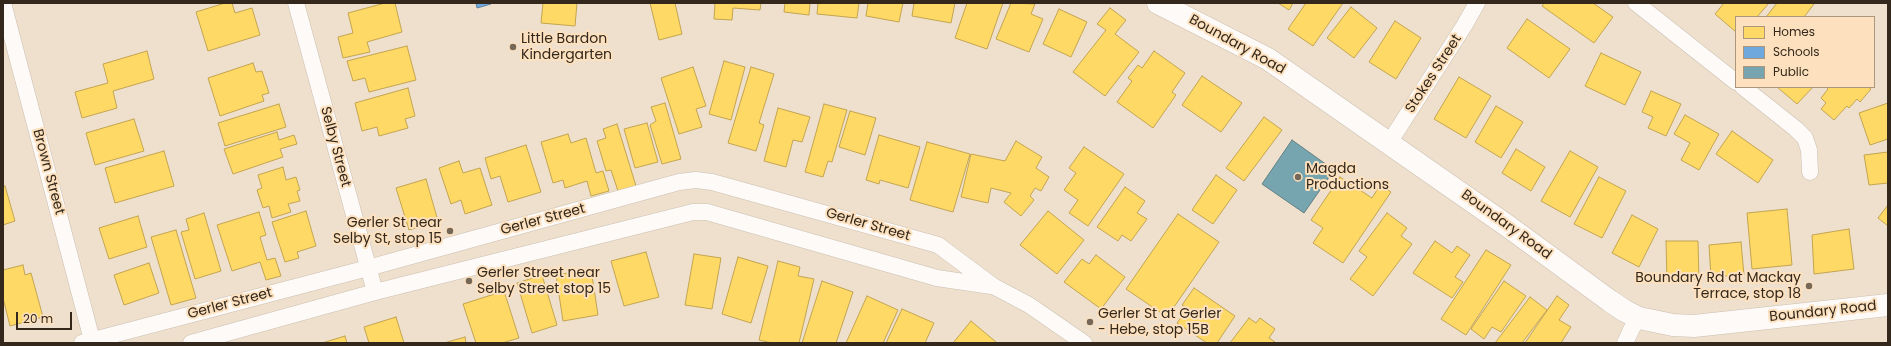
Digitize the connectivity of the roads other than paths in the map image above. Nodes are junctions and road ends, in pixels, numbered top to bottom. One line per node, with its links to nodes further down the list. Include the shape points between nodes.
1 (4, 3): 15 (street, Brown Street)
2 (296, 3): 10 (street, Selby Street)
3 (1158, 3): 8 (main road, Boundary Road, via 1268,59)
4 (1477, 3): 8 (street, Stokes Street)
5 (1636, 3): 6 (street)
6 (1735, 81)
7 (1743, 88): 9 (street, via 1804,138)
8 (1390, 143): 14 (main road, Boundary Road, via 1610,301)
9 (1810, 172)
10 (368, 268): 11 (street, Gerler Street, via 679,182 696,180 712,182 938,245); 12 (street, Selby Street); 15 (street, Gerler Street)
11 (993, 286): 12 (street, Gerler Street, via 937,278 707,212 693,212); 17 (street, Gerler Street, via 1029,305)
12 (375, 292): 16 (street, Gerler Street)
13 (1888, 305): 14 (main road, Boundary Road, via 1694,326 1673,325)
14 (1639, 318): 18 (street)
15 (87, 342)
16 (191, 343)
17 (1084, 343)
18 (1625, 343)

